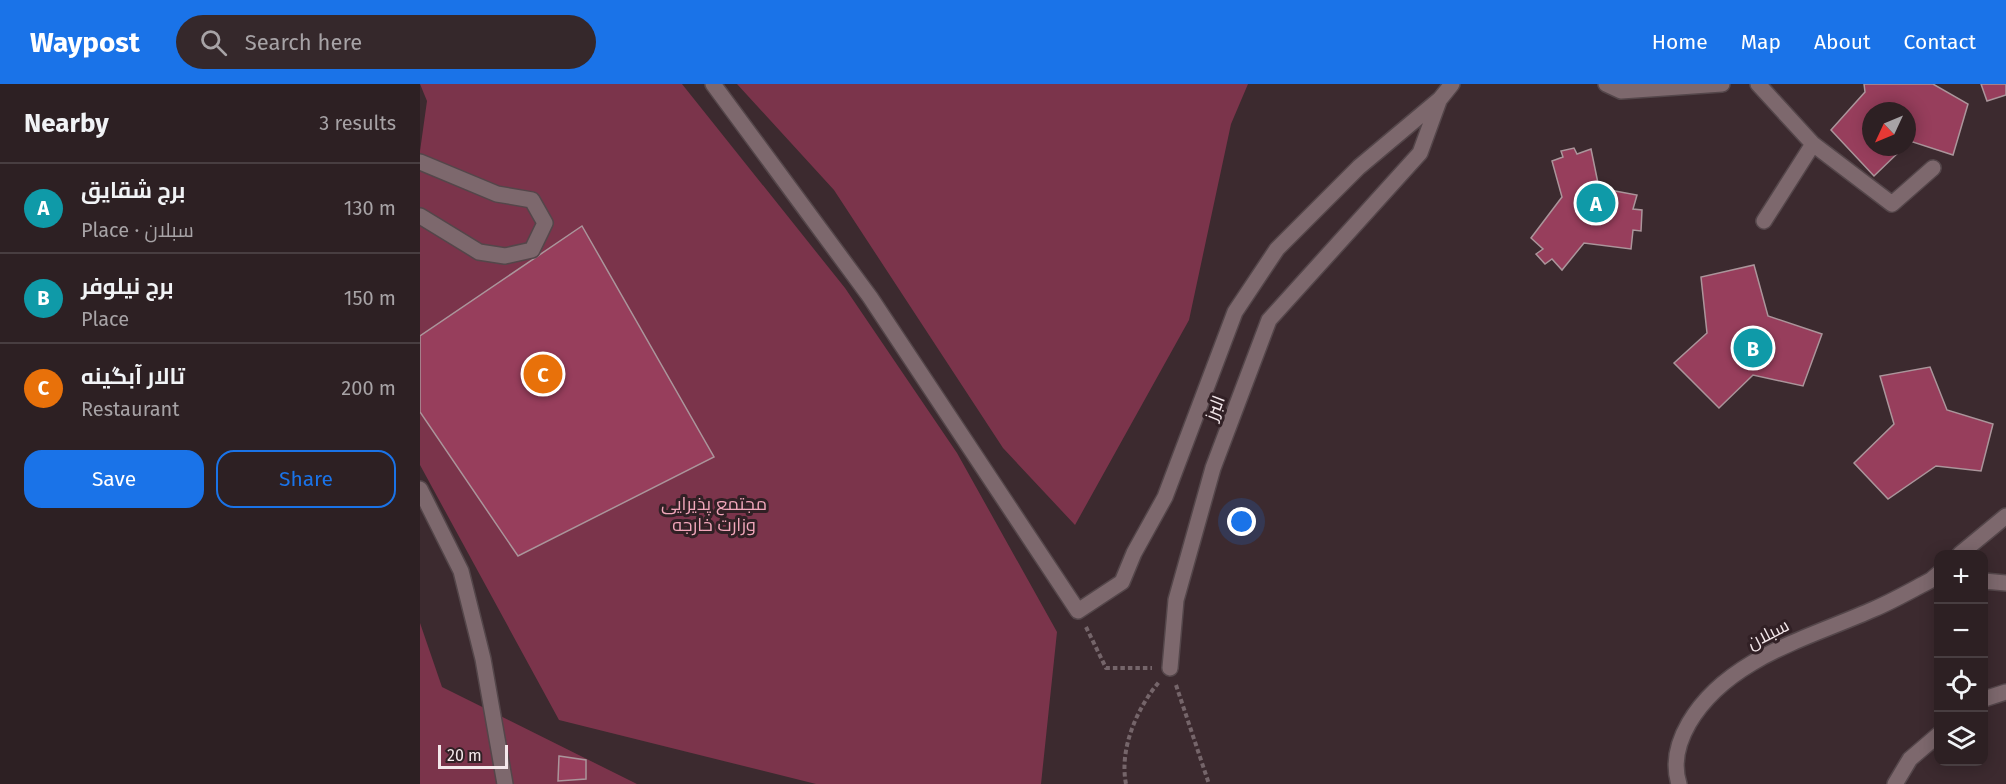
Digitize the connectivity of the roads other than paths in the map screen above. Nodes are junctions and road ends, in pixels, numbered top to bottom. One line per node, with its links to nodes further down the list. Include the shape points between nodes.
1 (713, 84): 6 (street, via 870,297 1078,611 1122,582 1165,497 1235,312 1277,249 1359,167)
2 (1452, 84): 6 (street)
3 (1606, 84): 4 (street, via 1621,91)
4 (1722, 84)
5 (1758, 84): 7 (street)
6 (1440, 99): 18 (street, البرز, via 1420,153 1269,320 1213,468 1176,600)
7 (1813, 144): 9 (street, via 1892,204); 11 (street)
8 (420, 162): 10 (street, via 497,194 532,200 545,223 532,250 505,256 479,252)
9 (1933, 168)
10 (420, 216)
11 (1764, 221)
12 (420, 489): 22 (street, via 461,571 483,658)
13 (2006, 516): 14 (street)
14 (1966, 550)
15 (1934, 579): 23 (street, سبلان, via 1770,652 1727,680 1701,703 1679,741 1675,771)
16 (1988, 581): 17 (street)
17 (2006, 583)
18 (1170, 668)
19 (2006, 692): 20 (street)
20 (1988, 697)
21 (1934, 738): 24 (street, via 1910,759)
22 (505, 784)
23 (1679, 784)
24 (1895, 784)

